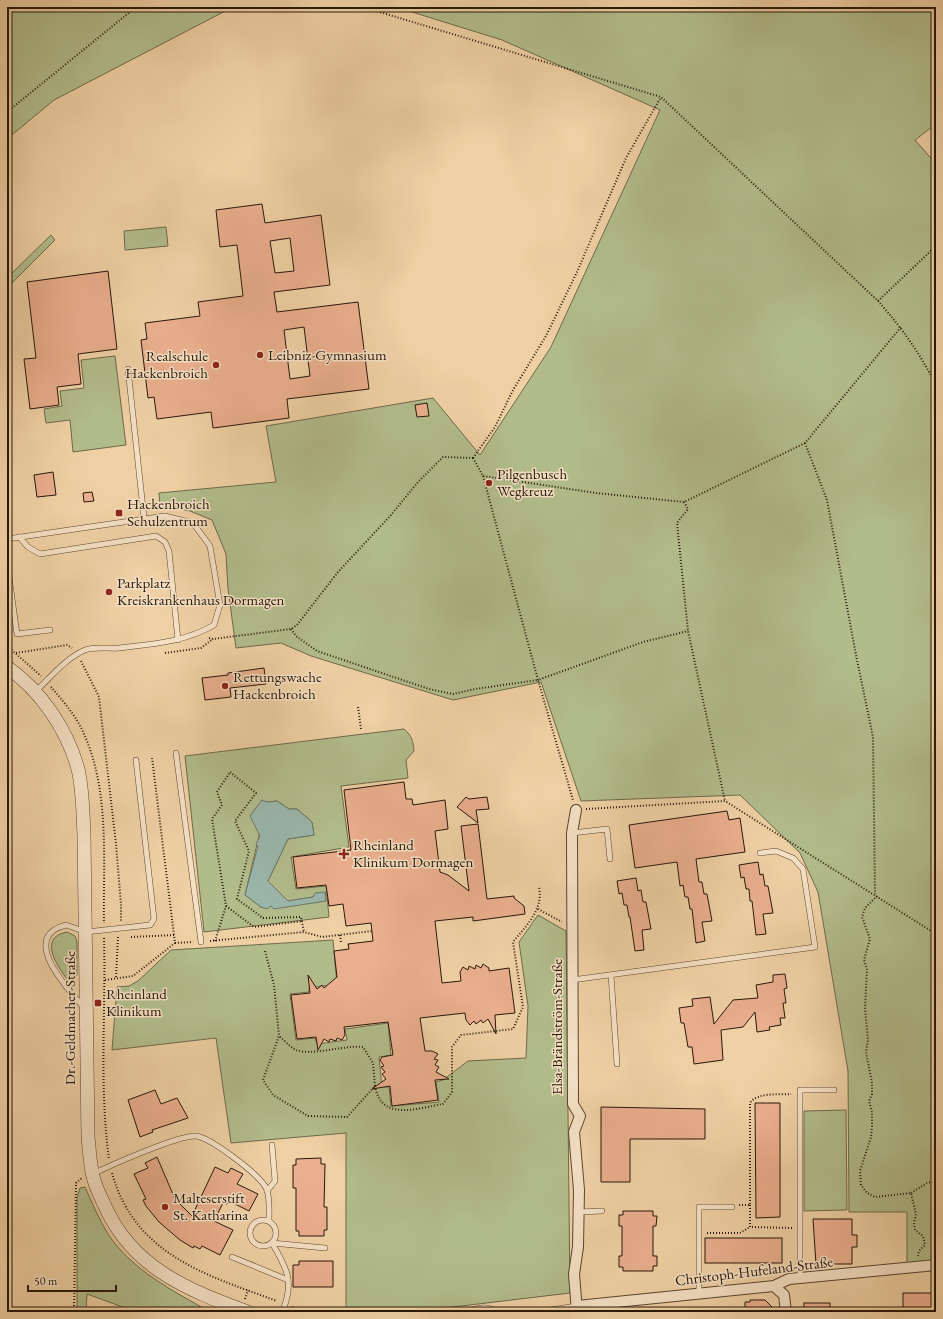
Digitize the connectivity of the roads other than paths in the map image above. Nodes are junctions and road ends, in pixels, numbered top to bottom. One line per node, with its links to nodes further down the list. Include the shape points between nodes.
1 (128, 369): 2 (lane)
2 (144, 518): 3 (lane); 7 (lane, via 165,516 193,524 210,546 220,605 214,625 198,634)
3 (19, 537): 4 (lane); 7 (lane, via 28,547 40,554 156,536 165,542 170,551)
4 (7, 539)
5 (7, 574): 6 (lane, via 17,634)
6 (50, 630)
7 (178, 640): 9 (lane, via 118,648 87,649 68,661)
8 (7, 667): 9 (street, Dr.-Geldmacher-Straße)
9 (35, 692): 16 (street, Dr.-Geldmacher-Straße, via 55,718 78,770 84,836)
10 (176, 753): 17 (lane)
11 (136, 760): 16 (lane, via 154,919 150,925)
12 (576, 810): 13 (street, Elsa-Brändström-Straße)
13 (572, 833): 15 (lane, via 607,829); 19 (street, Elsa-Brändström-Straße)
14 (760, 853): 18 (lane, via 776,851 793,858 803,869 815,947)
15 (610, 859)
16 (86, 932): 20 (street, Dr.-Geldmacher-Straße); 20 (lane, via 66,925 53,930 46,941 46,955 62,981)
17 (201, 942)
18 (611, 975): 19 (lane); 21 (lane)
19 (572, 980): 28 (street, Elsa-Brändström-Straße, via 573,1104 580,1116 574,1132)
20 (86, 1011): 24 (street, Dr.-Geldmacher-Straße, via 87,1115)
21 (617, 1064)
22 (834, 1090): 34 (lane, via 800,1090)
23 (272, 1145): 25 (lane, via 275,1181)
24 (92, 1174): 25 (lane, via 184,1138 196,1136 207,1140 248,1168); 39 (street, Dr.-Geldmacher-Straße, via 110,1218 122,1237 153,1267 182,1285)
25 (268, 1191): 29 (lane)
26 (732, 1207): 37 (lane, via 699,1208)
27 (602, 1211): 28 (lane)
28 (579, 1212): 38 (street, Elsa-Brändström-Straße, via 574,1274)
29 (269, 1221): 30 (lane, via 275,1227 276,1235); 30 (lane, via 261,1219 253,1222 249,1230 250,1238 256,1244 264,1246)
30 (272, 1242): 31 (lane); 35 (lane, via 286,1267)
31 (325, 1248)
32 (232, 1257): 35 (lane)
33 (936, 1265): 34 (street, Christoph-Hufeland-Straße)
34 (800, 1278): 36 (street, Christoph-Hufeland-Straße)
35 (288, 1280): 40 (lane, via 289,1288)
36 (774, 1286): 37 (street, Christoph-Hufeland-Straße); 44 (street, via 784,1295)
37 (699, 1294): 38 (street, Christoph-Hufeland-Straße)
38 (577, 1309): 43 (lane)
39 (248, 1312)
40 (282, 1312)
41 (465, 1312): 42 (lane, via 483,1308)
42 (498, 1312)
43 (537, 1312)
44 (786, 1312)

